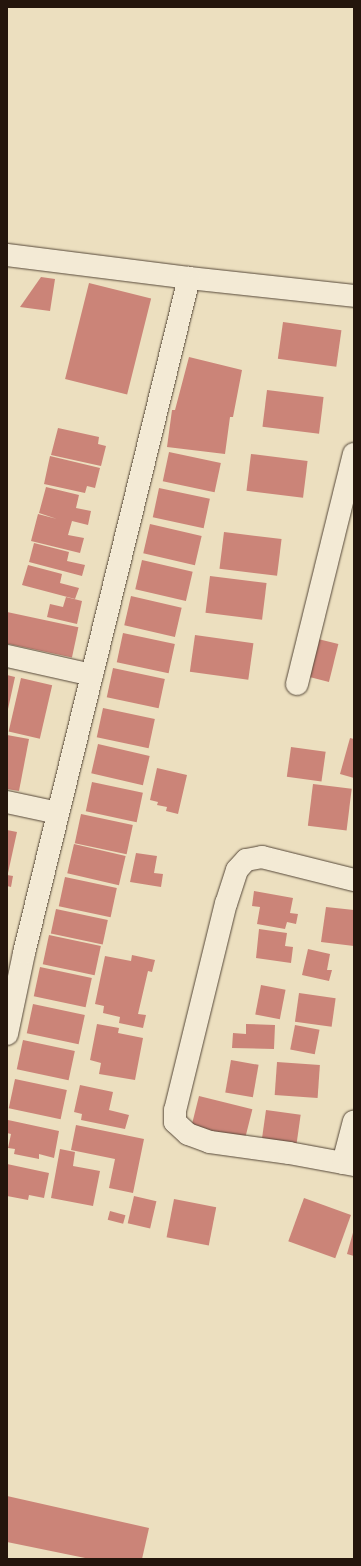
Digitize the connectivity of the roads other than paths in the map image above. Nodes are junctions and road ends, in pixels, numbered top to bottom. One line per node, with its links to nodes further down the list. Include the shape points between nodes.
1 (7, 255): 2 (street)
2 (189, 278): 3 (street); 6 (street)
3 (354, 296)
4 (354, 454): 7 (street)
5 (7, 656): 6 (street)
6 (92, 675): 9 (street)
7 (297, 684)
8 (7, 802): 9 (street)
9 (58, 813): 11 (street)
10 (354, 880): 14 (street, via 262,857 246,860 237,870 226,903 175,1110 175,1122 188,1134 210,1142)
11 (15, 951): 12 (street)
12 (7, 1034)
13 (354, 1122): 14 (street)
14 (349, 1164)

